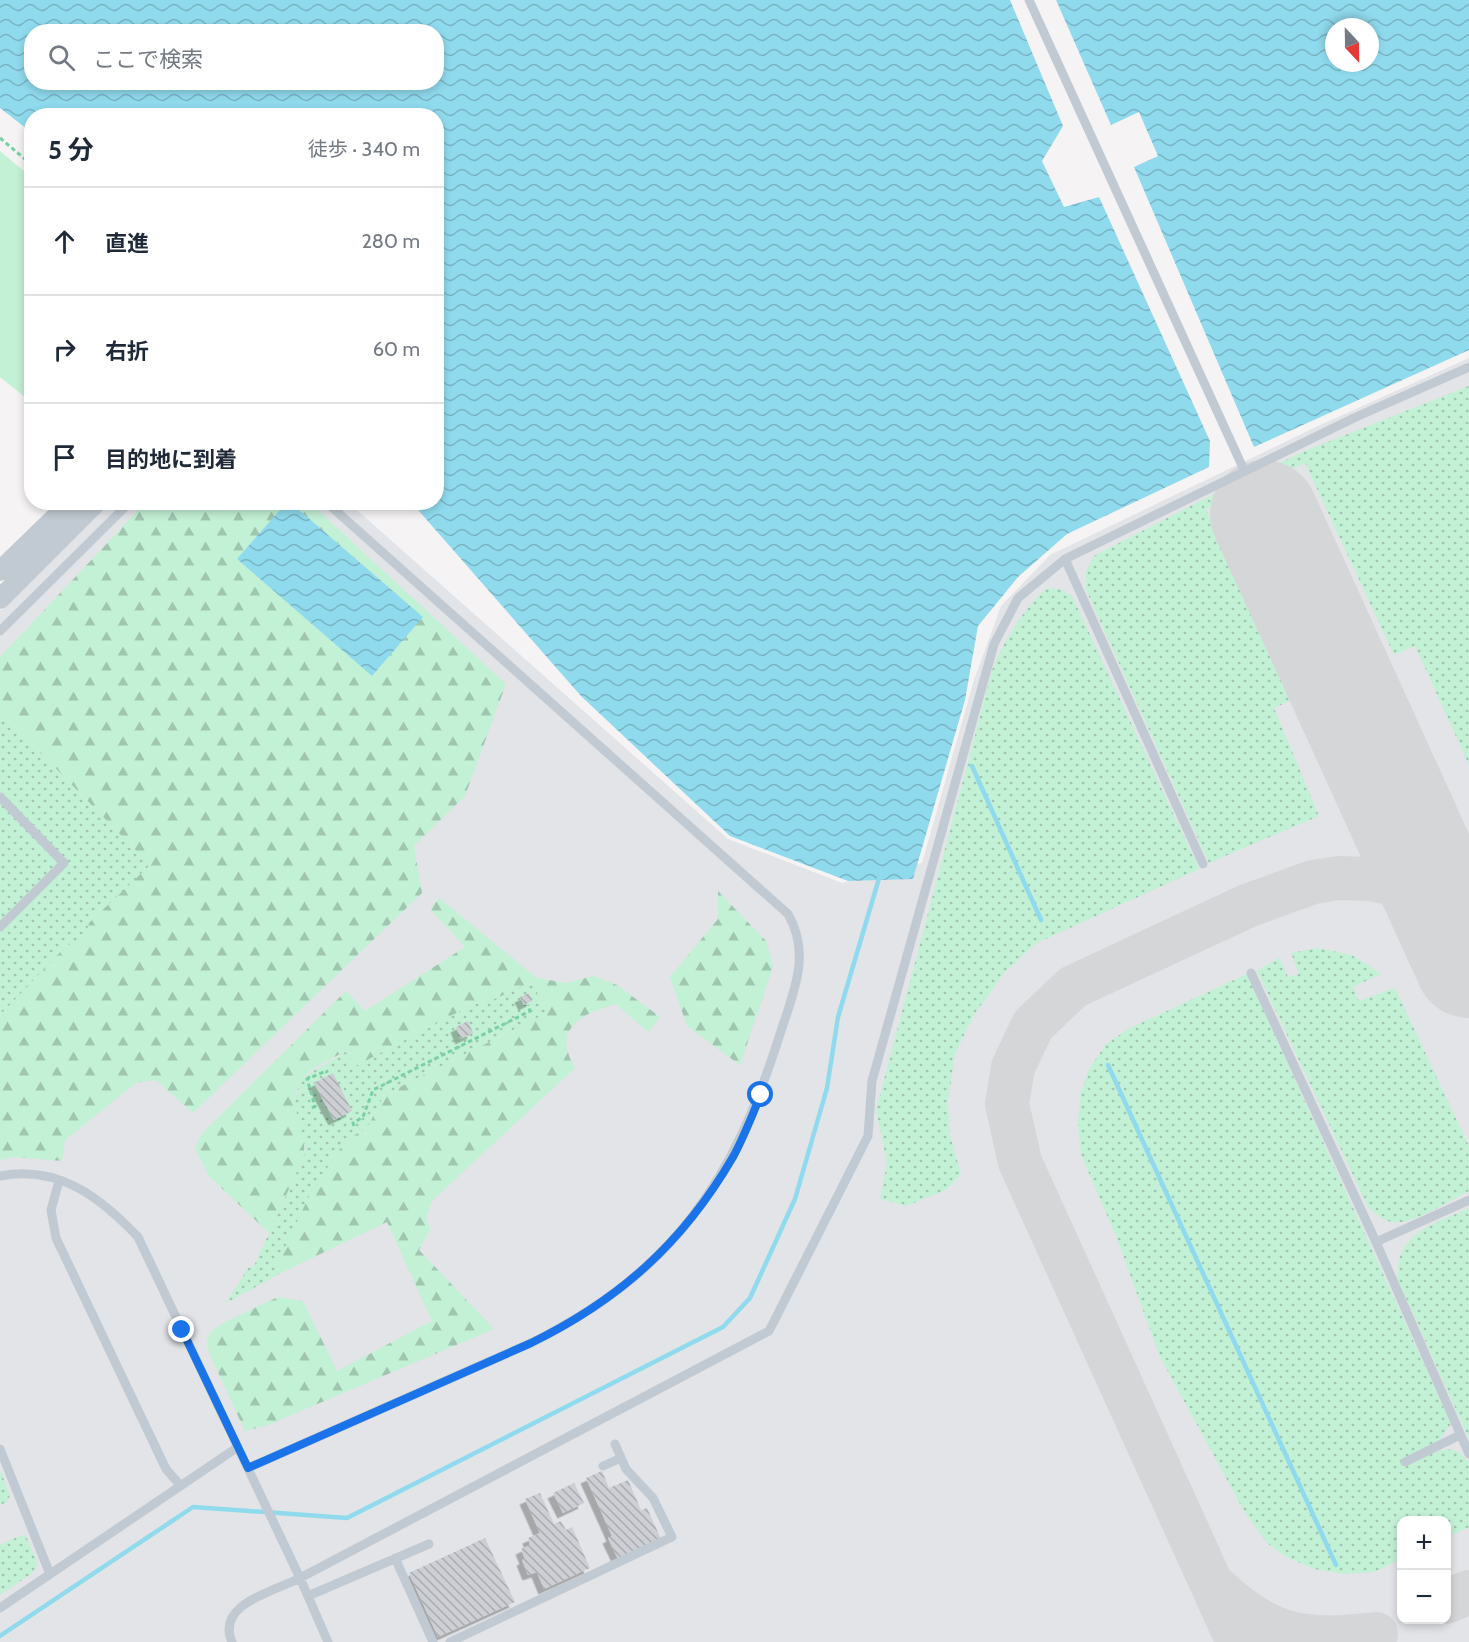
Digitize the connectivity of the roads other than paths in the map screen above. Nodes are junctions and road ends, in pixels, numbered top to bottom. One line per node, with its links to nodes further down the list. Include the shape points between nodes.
1 (1029, 0): 3 (lane)
2 (1469, 367): 3 (lane)
3 (1244, 471): 8 (lane)
4 (63, 510): 9 (street)
5 (89, 510): 10 (street)
6 (122, 510): 11 (lane)
7 (335, 510): 28 (lane, via 788,914 801,949 800,971 761,1095 733,1156 698,1210 656,1258 618,1292 575,1322)
8 (1065, 559): 13 (lane); 33 (lane, via 1018,598 994,644 872,1081 868,1136 769,1331)
9 (0, 571)
10 (0, 599)
11 (0, 631)
12 (0, 797): 14 (lane, via 64,863)
13 (1203, 864)
14 (0, 927)
15 (1251, 973): 19 (lane)
16 (0, 1176): 17 (lane, via 12,1174)
17 (59, 1181): 22 (lane, via 75,1185 108,1206 138,1237); 29 (lane, via 51,1210 56,1238 166,1469)
18 (1469, 1200): 19 (lane)
19 (1376, 1242): 20 (lane)
20 (1460, 1435): 24 (lane); 26 (lane)
21 (615, 1444): 25 (lane)
22 (238, 1447): 28 (lane); 29 (lane)
23 (0, 1449): 32 (lane)
24 (1469, 1454)
25 (621, 1458): 27 (lane); 39 (lane, via 653,1498 672,1537)
26 (1405, 1462)
27 (603, 1466)
28 (248, 1468): 33 (lane)
29 (180, 1485): 32 (lane)
30 (429, 1544): 31 (lane)
31 (395, 1558): 34 (lane); 38 (lane)
32 (50, 1574): 35 (lane)
33 (300, 1578): 34 (lane); 36 (lane, via 241,1606 230,1620)
34 (308, 1596): 37 (lane)
35 (0, 1608)
36 (232, 1642)
37 (328, 1642)
38 (433, 1642)
39 (450, 1642)

